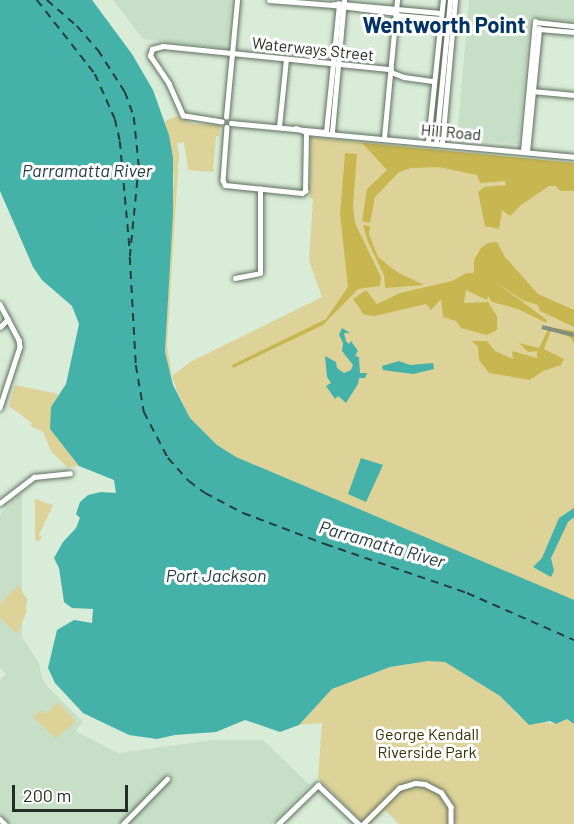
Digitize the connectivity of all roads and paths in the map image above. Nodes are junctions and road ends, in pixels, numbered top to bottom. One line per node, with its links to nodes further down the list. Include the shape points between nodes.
1 (237, 0): 17 (street)
2 (269, 0): 3 (street)
3 (293, 0): 8 (street)
4 (398, 0): 9 (street)
5 (443, 0): 10 (street)
6 (450, 0): 11 (street)
7 (455, 0): 11 (street)
8 (340, 5): 9 (street); 19 (street)
9 (396, 12): 10 (street); 12 (street); 20 (street)
10 (441, 13): 12 (street)
11 (451, 16): 32 (street)
12 (441, 19): 21 (street)
13 (535, 22): 14 (street); 15 (street); 22 (street)
14 (574, 26)
15 (539, 29): 16 (street); 22 (street)
16 (574, 32)
17 (232, 53): 18 (street, Waterways Street); 24 (street); 24 (street, Waterways Street, via 163,46 154,47 150,53 183,116)
18 (286, 59): 19 (street, Waterways Street); 26 (street)
19 (336, 64): 20 (street, Waterways Street); 29 (street)
20 (391, 71): 21 (street, Waterways Street); 30 (street)
21 (434, 81): 31 (street)
22 (531, 90): 23 (street); 33 (street)
23 (574, 94)
24 (224, 119): 25 (street)
25 (229, 125): 26 (street, Hill Road); 35 (street, via 224,183)
26 (279, 127): 27 (street, Hill Road)
27 (296, 128): 28 (street, Hill Road); 29 (street, Hill Road)
28 (306, 132): 29 (street, Hill Road); 35 (street, via 305,191)
29 (329, 132): 30 (street, Hill Road)
30 (384, 138): 31 (street, Hill Road)
31 (428, 142): 32 (street, Hill Road)
32 (439, 143): 33 (street, Hill Road)
33 (525, 151): 34 (street, Hill Road)
34 (574, 157)
35 (260, 189): 36 (street, via 260,273)
36 (235, 278)
37 (0, 304): 38 (street)
38 (8, 319): 39 (street); 40 (street, via 20,347)
39 (0, 327)
40 (0, 408)
41 (70, 473): 42 (street, via 34,477)
42 (0, 503)
43 (167, 779): 46 (street)
44 (0, 819): 45 (street)
45 (5, 824)
46 (123, 824)
47 (278, 824): 48 (street, via 315,786 320,786)
48 (361, 824): 49 (street, via 399,788 415,783 441,792 451,807)
49 (451, 824)

